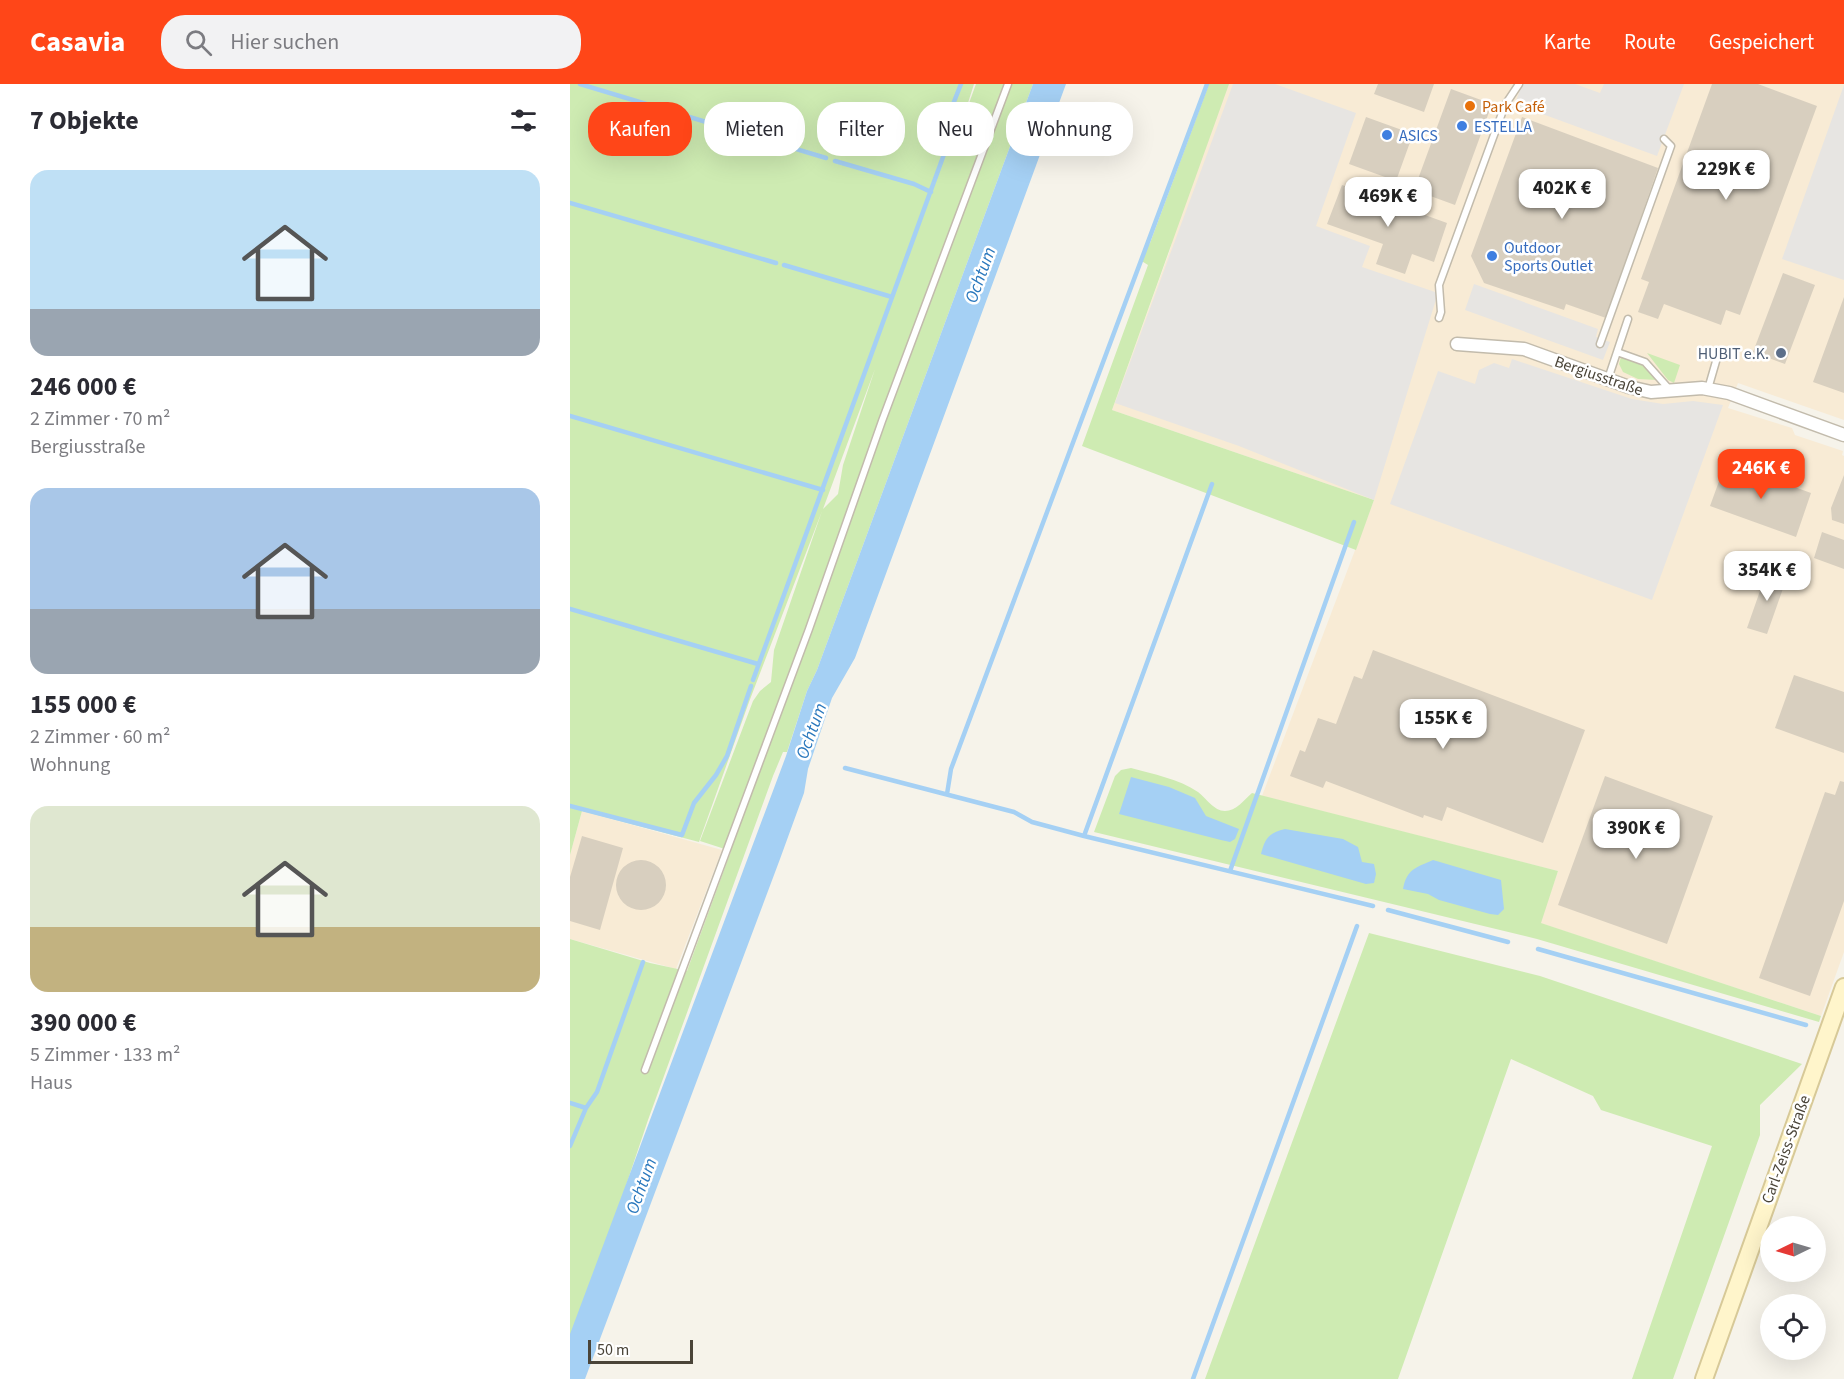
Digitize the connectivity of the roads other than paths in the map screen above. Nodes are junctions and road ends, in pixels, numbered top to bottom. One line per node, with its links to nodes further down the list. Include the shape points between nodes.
1 (1008, 84): 15 (lane)
2 (1519, 85): 4 (lane, via 1505,105 1439,285)
3 (1664, 139): 7 (lane, via 1671,146)
4 (1439, 318)
5 (1628, 319): 8 (lane)
6 (1457, 344): 10 (street, Bergiusstraße, via 1524,349)
7 (1600, 344)
8 (1617, 351): 10 (lane); 12 (lane, via 1645,362)
9 (1719, 351): 11 (lane)
10 (1608, 379): 12 (street, Bergiusstraße, via 1651,392)
11 (1708, 389): 12 (street, Bergiusstraße); 13 (street, Bergiusstraße)
12 (1670, 390)
13 (1844, 435)
14 (1844, 987): 16 (main road, Carl-Zeiss-Straße)
15 (645, 1070)
16 (1704, 1379)

